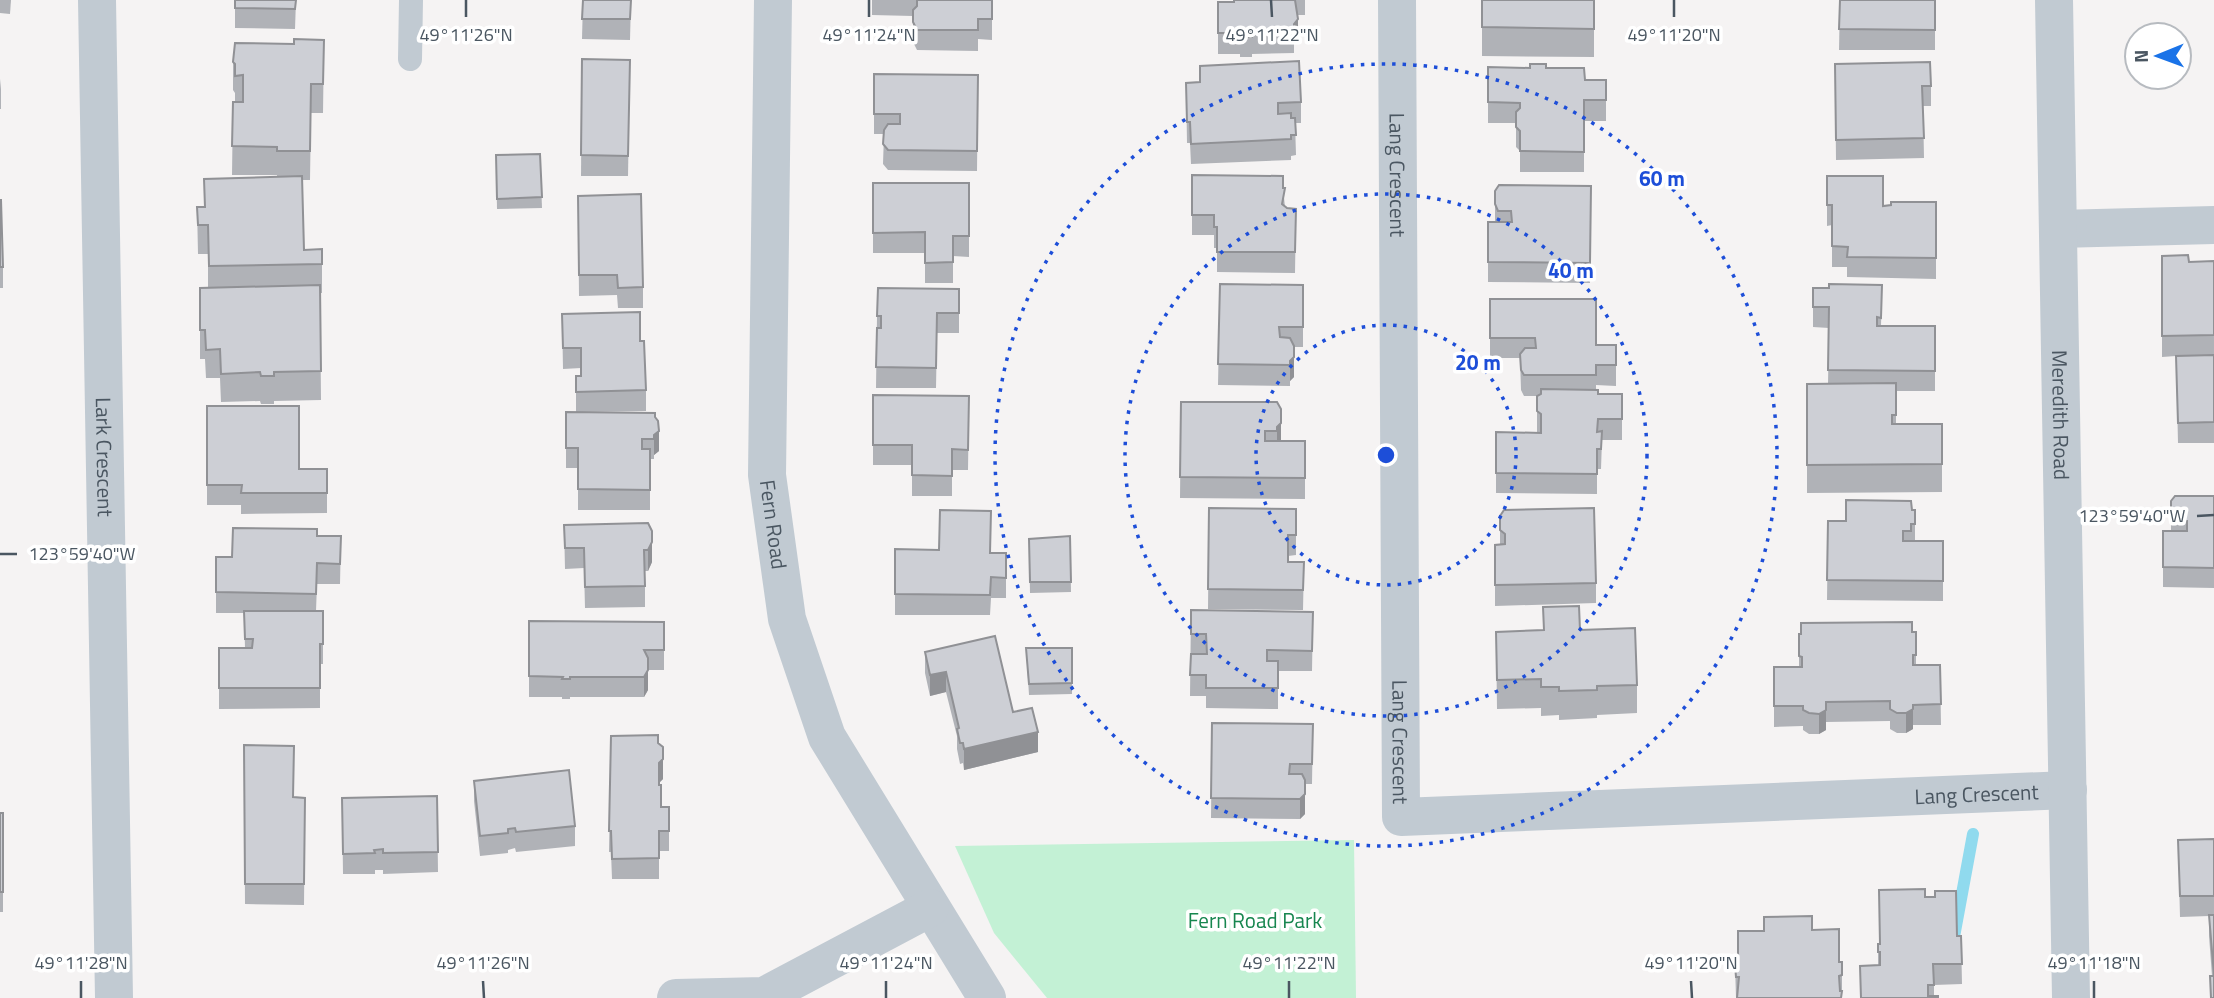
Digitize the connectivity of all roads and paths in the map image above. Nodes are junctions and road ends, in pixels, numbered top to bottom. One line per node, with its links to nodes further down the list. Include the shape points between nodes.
1 (97, 0): 11 (street, Lark Crescent)
2 (411, 0): 6 (lane)
3 (773, 0): 10 (street, Fern Road, via 767,475 787,618 827,737)
4 (1397, 0): 9 (street, Lang Crescent, via 1401,817)
5 (2054, 0): 8 (street, Meredith Road)
6 (410, 59)
7 (2214, 225): 8 (street)
8 (2058, 229): 9 (street, Meredith Road)
9 (2068, 790): 14 (street, Meredith Road)
10 (930, 908): 12 (street, via 764,996); 13 (street, Fern Road)
11 (114, 998)
12 (676, 998)
13 (987, 998)
14 (2071, 998)

